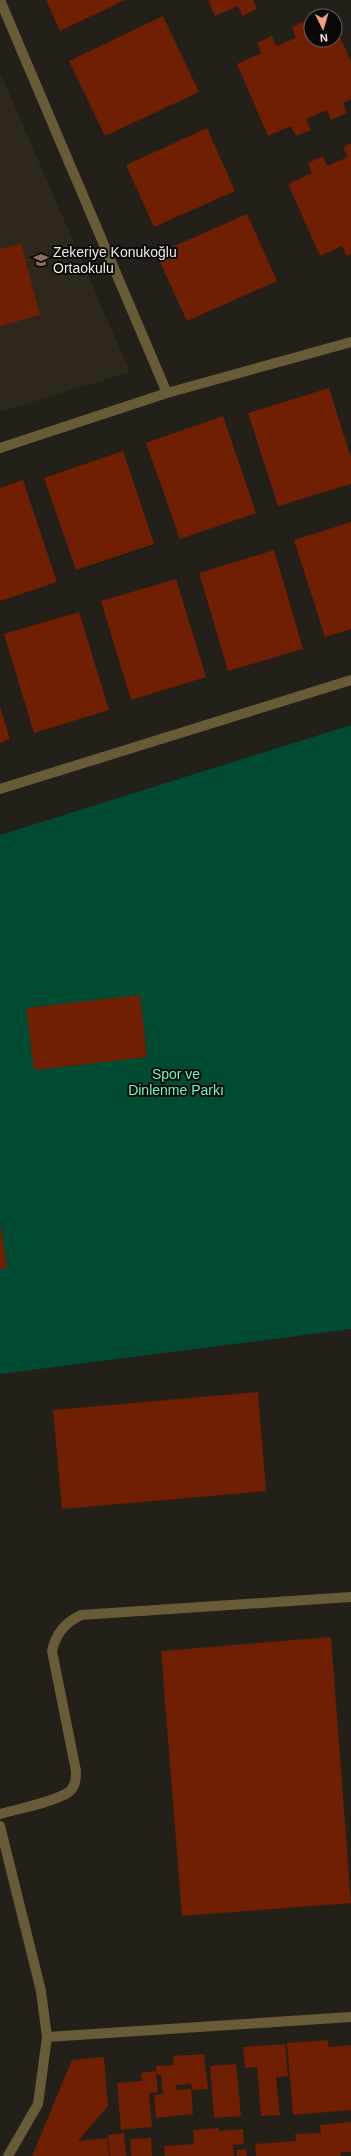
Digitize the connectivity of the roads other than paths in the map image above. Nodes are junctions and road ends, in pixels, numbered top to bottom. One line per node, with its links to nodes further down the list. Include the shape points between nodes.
1 (0, 0): 3 (street)
2 (351, 342): 3 (street)
3 (167, 393): 4 (street)
4 (0, 448)
5 (351, 680): 6 (street)
6 (0, 789)
7 (351, 1597): 8 (street, via 81,1615 70,1621 54,1639 52,1651 76,1781 71,1790 61,1796)
8 (0, 1814)
9 (0, 1826): 11 (street, via 41,1991)
10 (351, 2017): 11 (street)
11 (47, 2038): 12 (street, via 38,2104)
12 (8, 2156)

